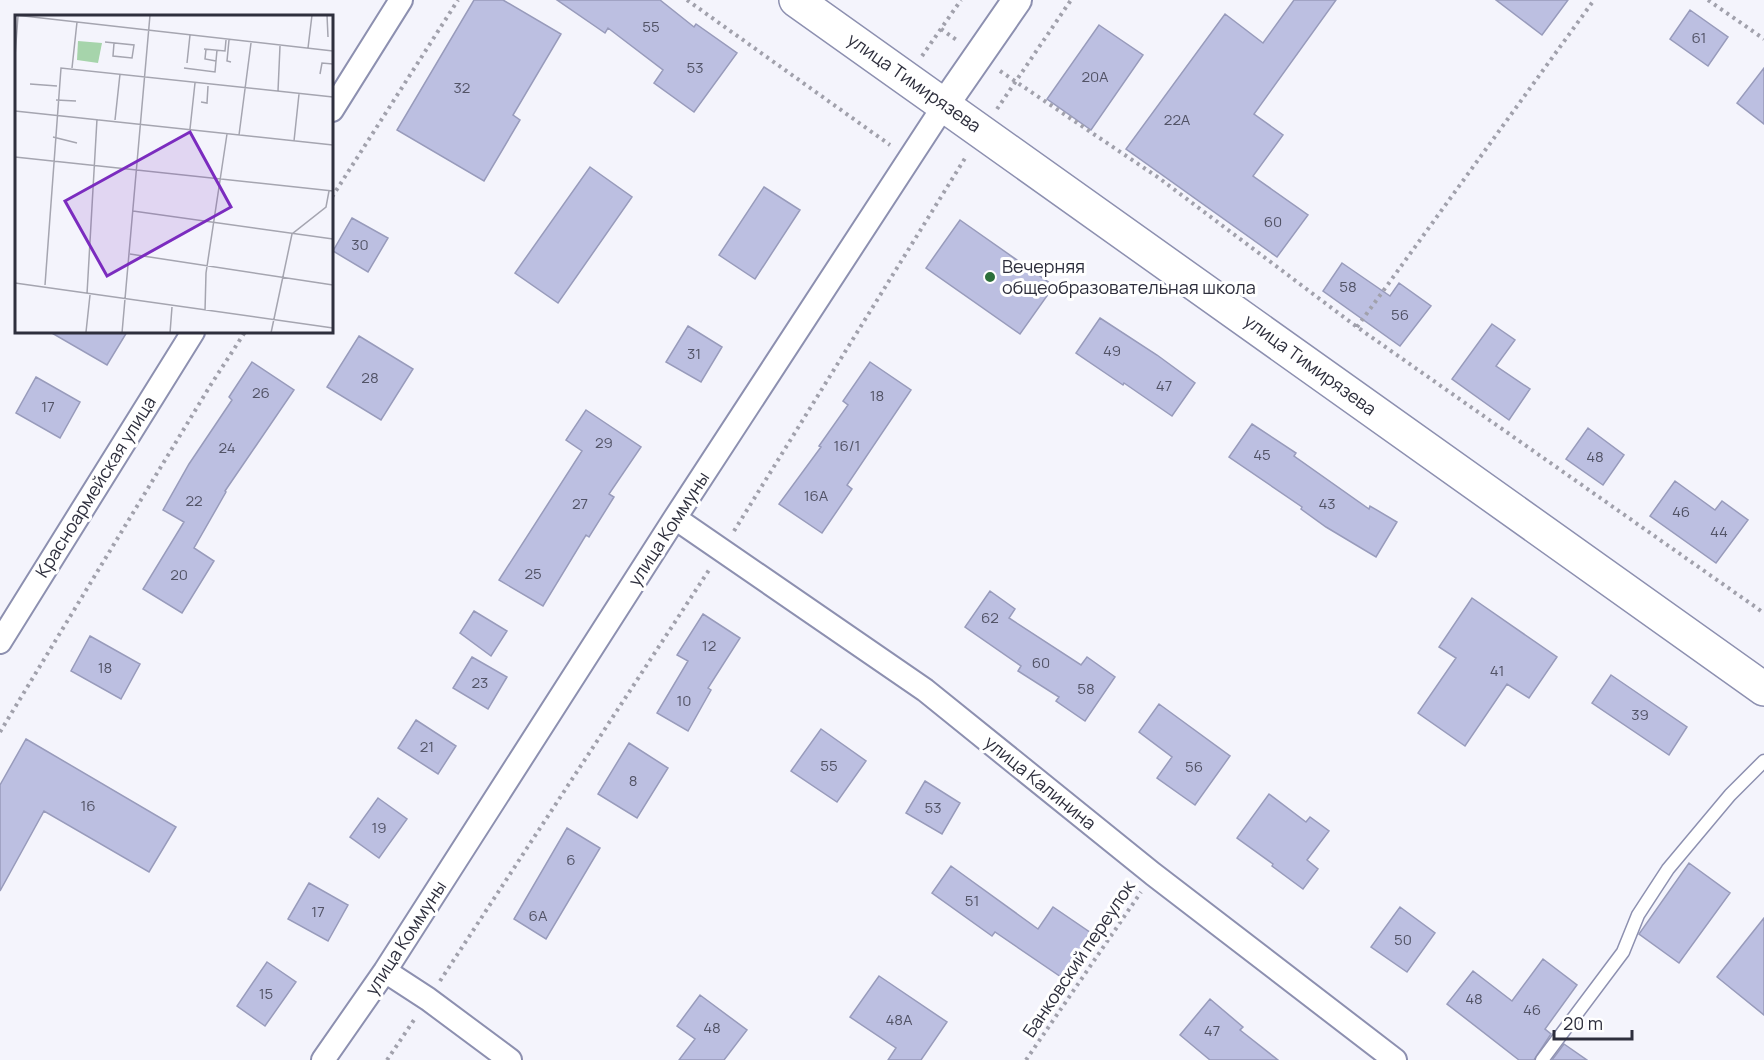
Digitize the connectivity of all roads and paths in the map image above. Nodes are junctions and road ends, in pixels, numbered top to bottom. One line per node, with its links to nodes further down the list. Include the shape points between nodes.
1 (401, 0): 14 (street)
2 (458, 0): 16 (path)
3 (687, 0): 15 (path)
4 (796, 0): 12 (main road, улица Тимирязева)
5 (961, 0): 9 (path)
6 (1017, 0): 11 (street, улица Коммуны)
7 (1594, 0): 17 (path)
8 (1708, 0): 10 (path)
9 (941, 29): 11 (path); 12 (path)
10 (1764, 39)
11 (979, 56): 13 (street, улица Коммуны); 17 (path, via 1159,178)
12 (907, 78): 13 (main road, улица Тимирязева)
13 (945, 104): 15 (street, улица Коммуны); 23 (main road, улица Тимирязева)
14 (333, 109)
15 (910, 159): 20 (street, улица Коммуны)
16 (333, 195)
17 (1357, 327): 21 (path)
18 (192, 333): 22 (street, Красноармейская улица)
19 (244, 333): 24 (path)
20 (675, 518): 26 (street, улица Калинина, via 925,690); 27 (street, улица Коммуны)
21 (1764, 613)
22 (0, 642)
23 (1764, 689)
24 (0, 732)
25 (1764, 761): 32 (lane, via 1668,869 1638,915 1623,951)
26 (1153, 874): 30 (path, Банковский переулок); 31 (street, улица Калинина)
27 (385, 971): 28 (street, улица Коммуны); 29 (street)
28 (323, 1060)
29 (510, 1060)
30 (1026, 1060)
31 (1395, 1060)
32 (1542, 1060)

